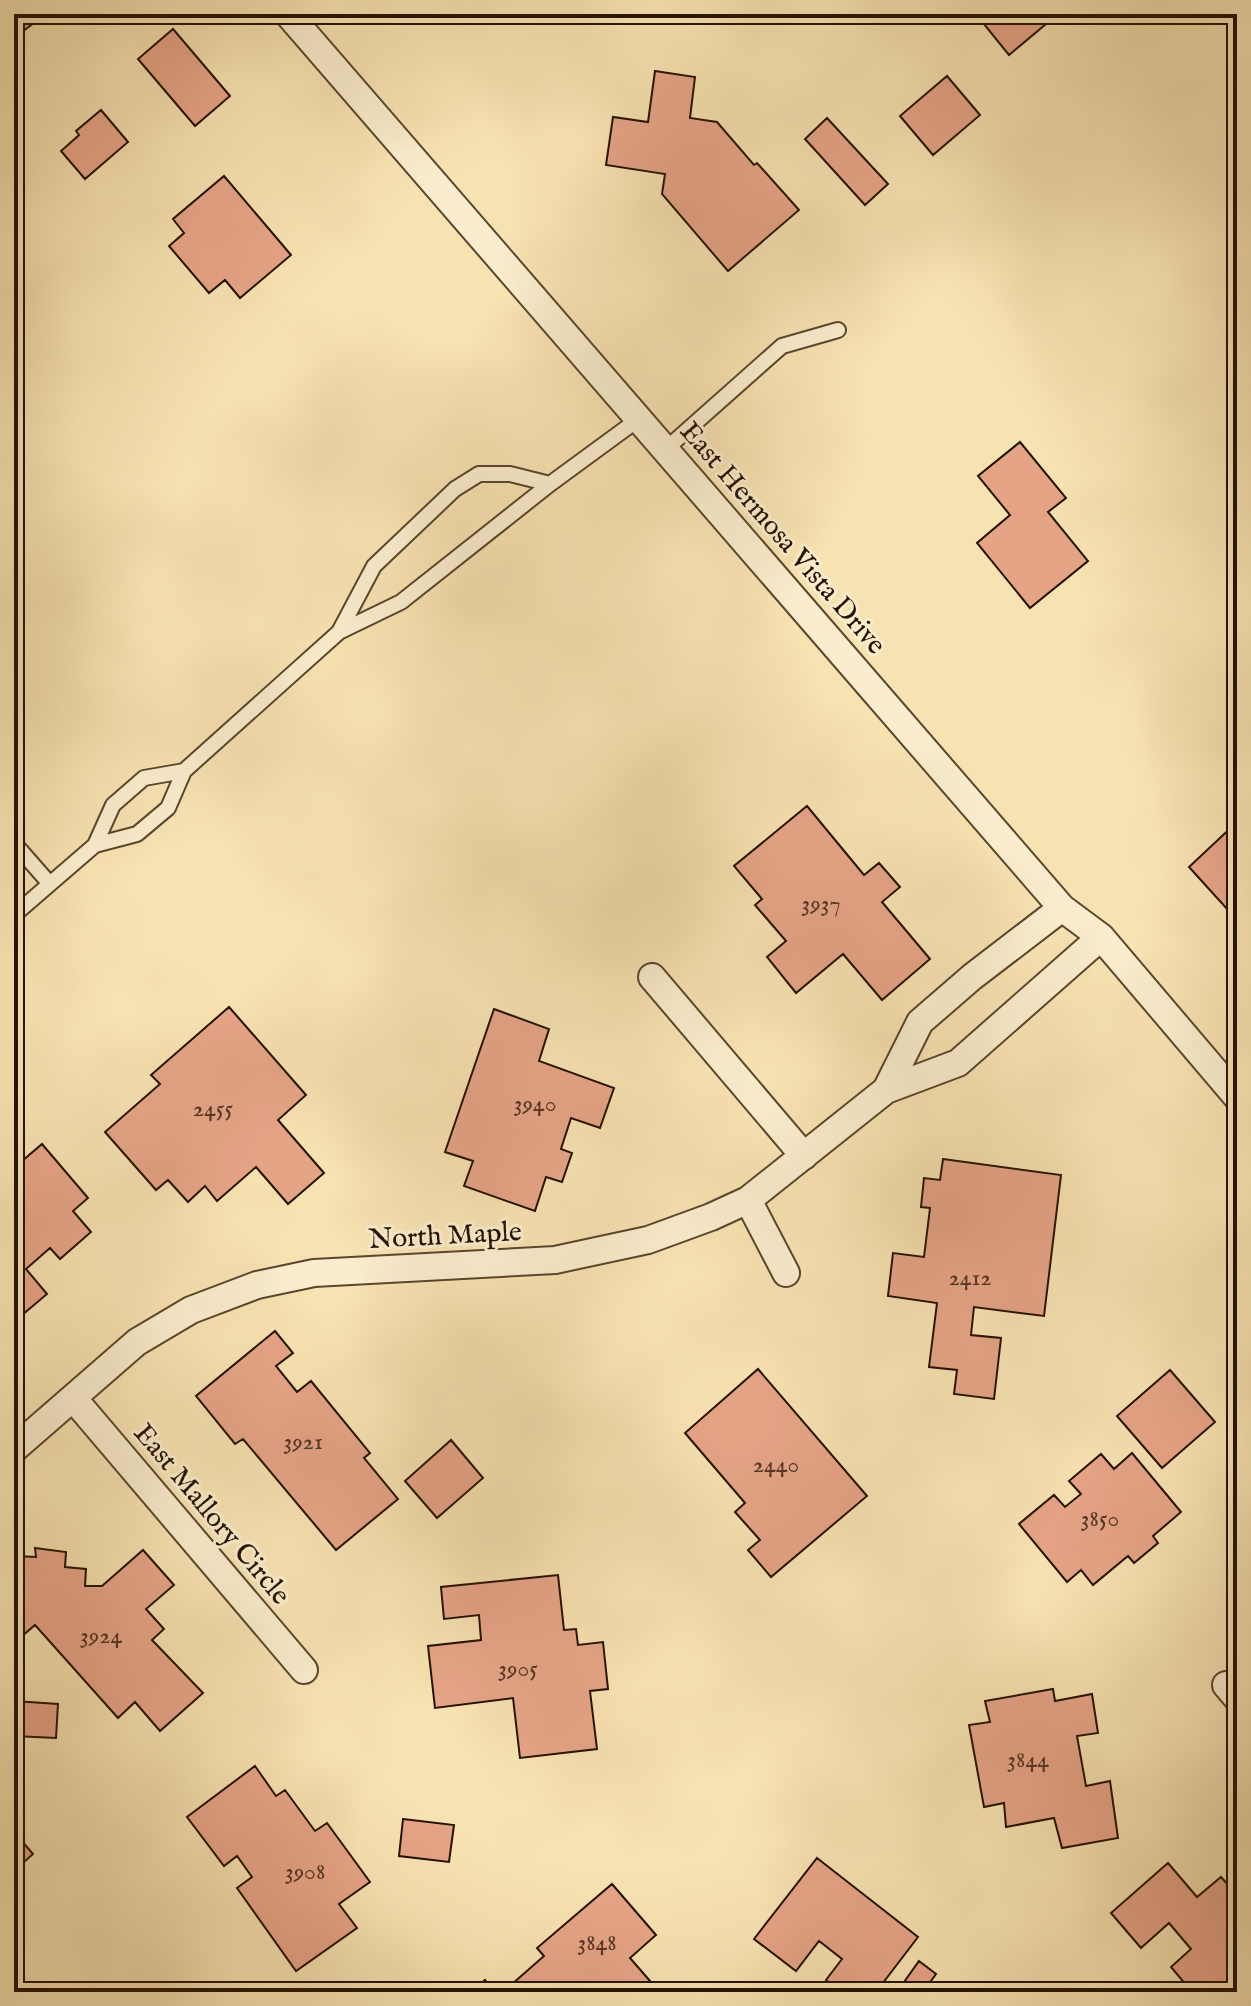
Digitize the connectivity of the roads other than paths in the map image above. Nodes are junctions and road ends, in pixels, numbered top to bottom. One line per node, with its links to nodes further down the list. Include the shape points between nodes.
1 (288, 14): 3 (street, East Hermosa Vista Drive)
2 (838, 330): 4 (lane, via 782,346)
3 (640, 418): 4 (street, East Hermosa Vista Drive); 5 (lane)
4 (666, 449): 11 (street, East Hermosa Vista Drive)
5 (550, 484): 6 (lane, via 401,602); 6 (lane, via 510,474 479,474 455,489 374,566)
6 (339, 632): 7 (lane)
7 (184, 771): 9 (lane, via 168,808 137,834); 9 (lane, via 144,778 113,805)
8 (14, 843): 10 (lane)
9 (95, 845): 10 (lane)
10 (50, 884): 12 (lane)
11 (1062, 908): 13 (street, East Hermosa Vista Drive); 15 (street, North Maple, via 920,1022)
12 (14, 915)
13 (1101, 937): 15 (street, North Maple, via 958,1063); 16 (street, East Hermosa Vista Drive)
14 (652, 977): 17 (street)
15 (886, 1090): 17 (street, North Maple)
16 (1237, 1097)
17 (804, 1156): 18 (street, North Maple)
18 (748, 1200): 19 (street); 20 (street, North Maple, via 648,1240 555,1260 314,1273 257,1285 191,1310 137,1342)
19 (786, 1273)
20 (73, 1398): 21 (street, North Maple); 22 (street, East Mallory Circle)
21 (14, 1449)
22 (304, 1670)

